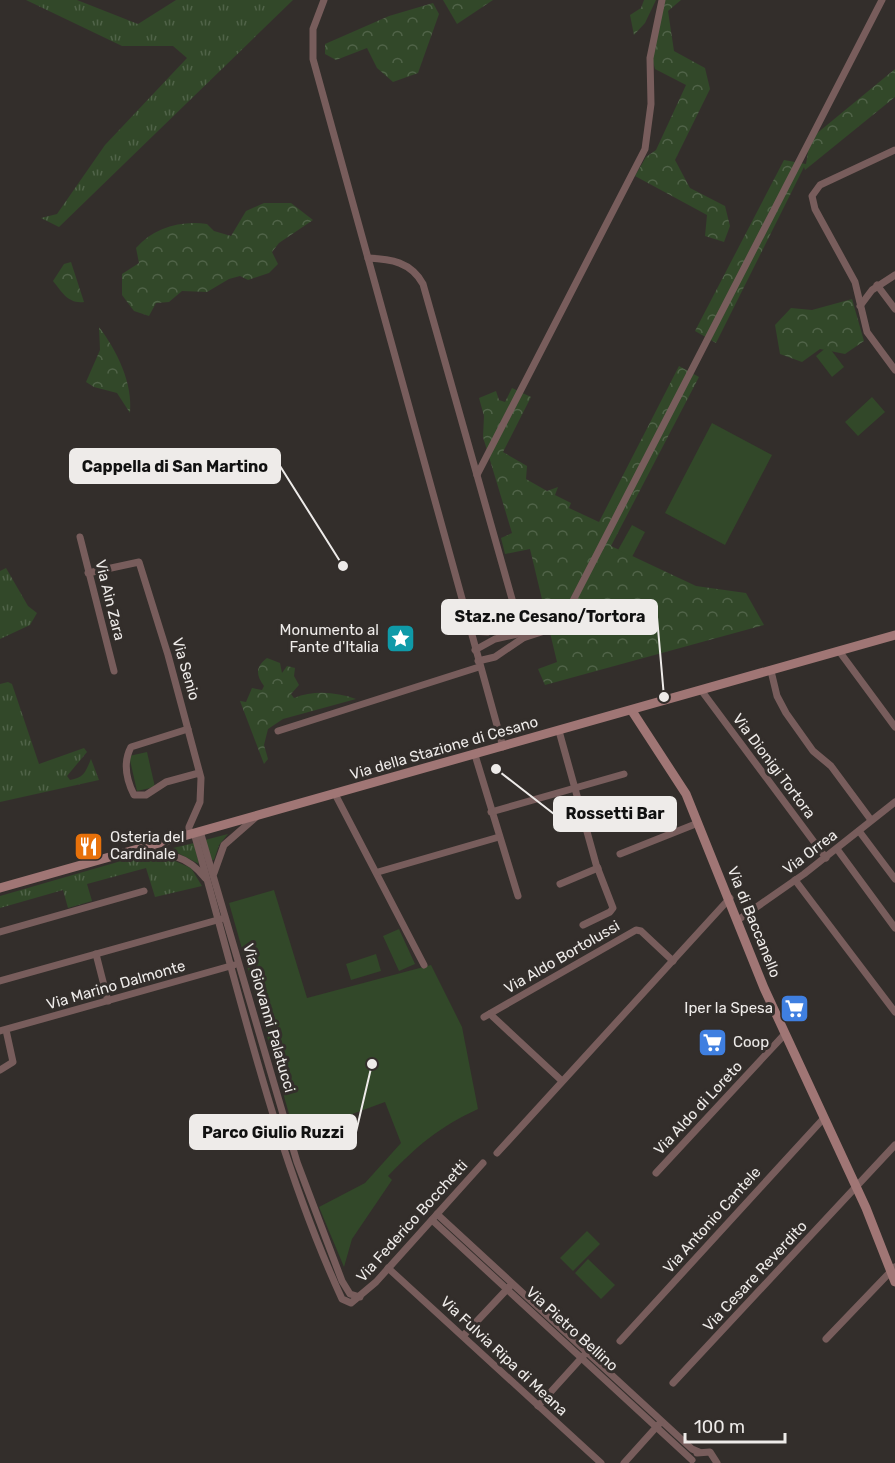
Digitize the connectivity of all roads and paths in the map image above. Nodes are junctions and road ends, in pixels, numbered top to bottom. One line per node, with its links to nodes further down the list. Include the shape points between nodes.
1 (324, 0): 5 (street, via 313,29 312,51)
2 (662, 0): 11 (street, via 650,58 651,104 645,149)
3 (882, 0): 17 (street, via 560,626)
4 (895, 150): 8 (street, via 822,184 812,196 816,212 855,282)
5 (368, 258): 11 (street, via 402,263 423,284); 15 (street)
6 (895, 275): 7 (street)
7 (877, 285): 8 (street); 9 (street)
8 (860, 306): 10 (street, via 867,332)
9 (895, 309)
10 (895, 370)
11 (477, 475): 14 (street)
12 (80, 537): 13 (street, Via Ain Zara)
13 (88, 573): 21 (street, Via Ain Zara); 26 (street, Via Senio, via 140,562)
14 (519, 622): 15 (street, via 488,632); 17 (street)
15 (470, 631): 18 (street)
16 (895, 635): 19 (street, Via della Stazione di Cesano)
17 (523, 636): 18 (street, via 495,639); 20 (street, via 495,657)
18 (475, 650): 20 (street)
19 (839, 651): 22 (street, Via della Stazione di Cesano); 25 (street)
20 (478, 664): 27 (street); 29 (street)
21 (114, 671)
22 (771, 671): 23 (street, Via della Stazione di Cesano); 38 (street, via 786,713)
23 (701, 690): 24 (street, Via della Stazione di Cesano); 46 (street, Via Dionigi Tortora)
24 (632, 711): 28 (street, Via della Stazione di Cesano); 39 (street, Via di Baccanello, via 679,780)
25 (895, 727)
26 (188, 729): 31 (street, Via Senio); 31 (street, via 131,747 125,762 130,788 134,795 146,795 166,782)
27 (278, 731)
28 (559, 731): 29 (street, Via della Stazione di Cesano); 33 (street)
29 (503, 747): 30 (street, Via della Stazione di Cesano)
30 (475, 755): 34 (street, Via della Stazione di Cesano); 36 (street)
31 (199, 772): 41 (street, Via Senio, via 202,794 189,827)
32 (624, 774): 33 (street)
33 (575, 789): 36 (street); 47 (street)
34 (335, 794): 37 (street, Via della Stazione di Cesano); 48 (street)
35 (895, 802): 38 (street, Via Orrea)
36 (491, 812): 42 (street)
37 (259, 815): 41 (street, Via della Stazione di Cesano); 49 (street, via 224,845)
38 (871, 820): 40 (street, Via Orrea)
39 (698, 823): 45 (street); 57 (street, Via di Baccanello)
40 (859, 831): 43 (street, Via Orrea); 50 (street)
41 (194, 833): 44 (street, Via della Stazione di Cesano); 49 (street, Via Giovanni Palatucci); 52 (street, Via Giovanni Palatucci)
42 (498, 837): 48 (street); 56 (street)
43 (837, 849): 46 (street, Via Orrea); 62 (street)
44 (130, 851): 52 (street, via 180,857 196,866); 54 (street, Via della Stazione di Cesano)
45 (620, 854)
46 (826, 858): 51 (street, Via Orrea)
47 (598, 868): 53 (street); 61 (street, via 613,909)
48 (378, 872): 67 (street)
49 (214, 876): 58 (street, Via Giovanni Palatucci)
50 (895, 879)
51 (795, 880): 60 (street, Via Orrea); 71 (street)
52 (208, 882): 59 (street, Via Giovanni Palatucci)
53 (560, 884)
54 (0, 888)
55 (144, 891): 63 (street)
56 (518, 896)
57 (730, 898): 60 (street, Via di Baccanello); 65 (street)
58 (226, 917): 59 (street); 66 (street, Via Giovanni Palatucci)
59 (218, 920): 64 (street); 68 (street, Via Giovanni Palatucci)
60 (738, 920): 73 (street, Via di Baccanello)
61 (583, 925)
62 (895, 928)
63 (0, 932)
64 (96, 954): 69 (street); 70 (street)
65 (673, 961): 75 (street); 75 (street, Via Aldo Bortolussi, via 636,930 487,1016)
66 (240, 963): 68 (street, Via Marino Dalmonte); 87 (street, Via Giovanni Palatucci, via 297,1162 342,1281 350,1294)
67 (424, 965)
68 (232, 966): 70 (street, Via Marino Dalmonte); 87 (street, Via Giovanni Palatucci, via 278,1127 316,1241 342,1299 351,1303)
69 (0, 981)
70 (108, 1001): 72 (street, Via Marino Dalmonte)
71 (895, 1012)
72 (3, 1031): 74 (street, via 13,1062)
73 (784, 1035): 76 (street, Via di Baccanello); 80 (street, Via Aldo di Loreto)
74 (0, 1070)
75 (562, 1081): 78 (street)
76 (824, 1118): 81 (street, Via di Baccanello); 90 (street, Via Antonio Cantele)
77 (895, 1145): 81 (street, Via Cesare Reverdito)
78 (497, 1152)
79 (483, 1163): 82 (street, Via Federico Bocchetti)
80 (656, 1173)
81 (856, 1186): 84 (street, Via di Baccanello); 92 (street, Via Cesare Reverdito)
82 (434, 1217): 83 (street, Via Federico Bocchetti); 86 (street, Via Pietro Bellino)
83 (388, 1268): 87 (street, Via Federico Bocchetti); 88 (street, Via Fulvia Ripa di Meana)
84 (893, 1268): 85 (street, Via di Baccanello); 89 (street)
85 (895, 1282)
86 (510, 1286): 88 (street); 91 (street, Via Pietro Bellino)
87 (360, 1297)
88 (463, 1336): 93 (street, Via Fulvia Ripa di Meana)
89 (826, 1339)
90 (620, 1341)
91 (585, 1355): 93 (street); 94 (street, Via Pietro Bellino)
92 (673, 1383)
93 (538, 1406): 97 (street, Via Fulvia Ripa di Meana)
94 (660, 1423): 95 (street, Via Pietro Bellino); 96 (street, Via Pietro Bellino); 98 (street)
95 (699, 1452): 96 (street); 99 (street, Via Pietro Bellino, via 710,1452)
96 (692, 1462)
97 (601, 1463)
98 (624, 1463)
99 (717, 1463)

